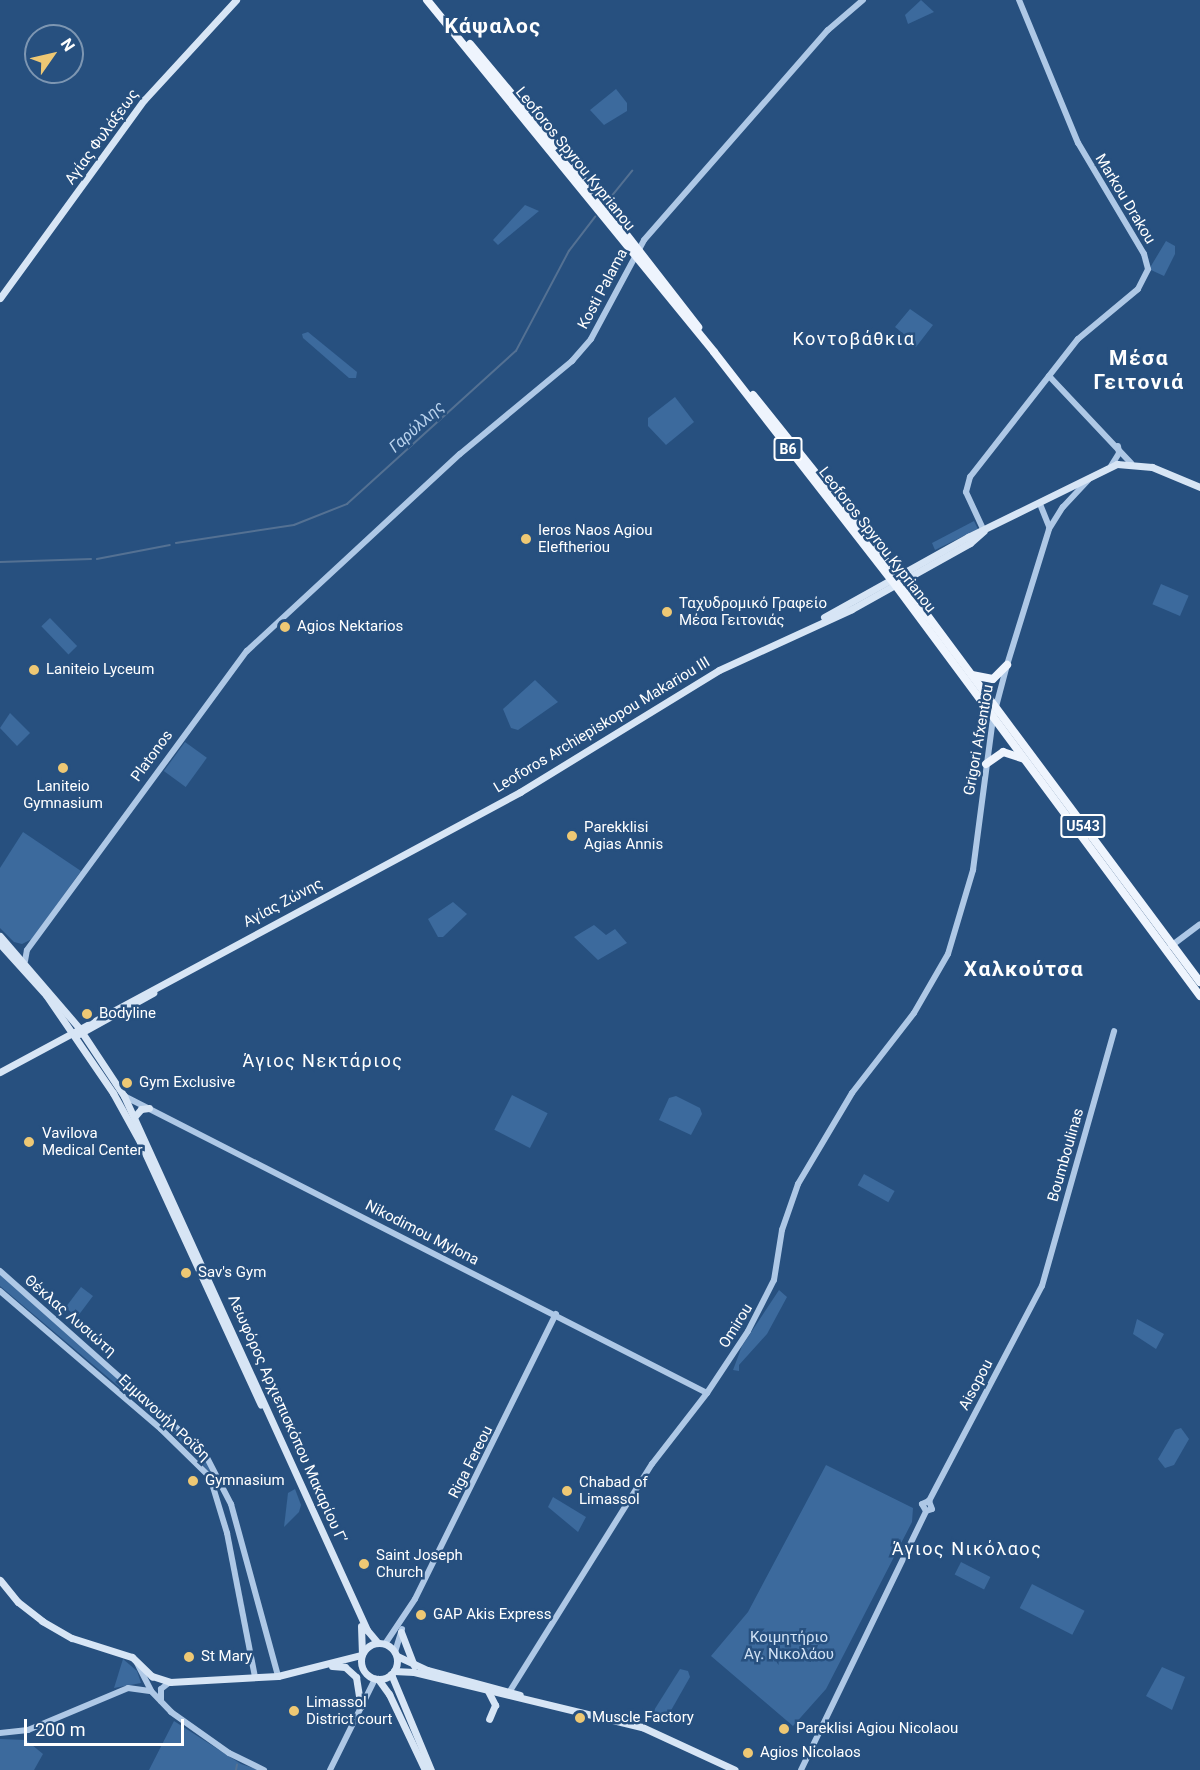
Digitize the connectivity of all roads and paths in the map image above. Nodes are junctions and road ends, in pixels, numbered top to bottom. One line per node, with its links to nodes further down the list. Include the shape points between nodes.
1 (236, 0): 7 (main road, Αγίας Φυλάξεως, via 144,100)
2 (427, 0): 6 (main road, Leoforos Spyrou Kyprianou / B6)
3 (432, 0): 6 (main road, Leoforos Spyrou Kyprianou / B6)
4 (863, 0): 6 (street, Kosti Palama, via 812,48)
5 (1019, 0): 8 (street, Markou Drakou, via 1077,143 1144,254 1148,269 1138,289 1078,339)
6 (637, 253): 17 (main road, Leoforos Spyrou Kyprianou / B6); 18 (street, Kosti Palama, via 595,332 572,361 460,454)
7 (0, 298)
8 (1049, 376): 9 (street); 16 (street, Markou Drakou, via 966,485 969,503)
9 (1118, 444): 10 (street); 11 (street, via 1119,453)
10 (1131, 463): 11 (main road, Leoforos Archiepiskopou Makariou III); 13 (main road, Leoforos Archiepiskopou Makariou III)
11 (1111, 466): 12 (main road, Leoforos Archiepiskopou Makariou III)
12 (1089, 479): 14 (main road, Leoforos Archiepiskopou Makariou III); 15 (street, Grigori Afxentiou, via 1063,507)
13 (1200, 484)
14 (1040, 504): 15 (street, via 1047,513); 16 (main road, Leoforos Archiepiskopou Makariou III)
15 (1049, 530): 19 (street, Grigori Afxentiou)
16 (984, 531): 17 (main road, Leoforos Archiepiskopou Makariou III)
17 (897, 580): 20 (main road, Leoforos Spyrou Kyprianou / U543); 22 (main road, Leoforos Spyrou Kyprianou / U543); 25 (main road, Leoforos Archiepiskopou Makariou III, via 664,700 563,768)
18 (313, 589): 30 (street, Platonos, via 222,681)
19 (1007, 665): 20 (main road, via 993,679); 21 (street, Grigori Afxentiou)
20 (971, 674): 21 (main road, Leoforos Spyrou Kyprianou / U543)
21 (995, 706): 22 (street, Grigori Afxentiou); 29 (main road, Leoforos Spyrou Kyprianou / U543)
22 (993, 718): 23 (main road, Leoforos Spyrou Kyprianou / U543); 24 (street, Grigori Afxentiou)
23 (1028, 762): 24 (main road, via 1014,752 1003,752); 29 (main road, Leoforos Spyrou Kyprianou / U543)
24 (986, 764): 32 (street, Grigori Afxentiou, via 973,870)
25 (424, 843): 37 (main road, Αγίας Ζώνης, via 233,944 147,999)
26 (1200, 924): 29 (street)
27 (0, 936): 31 (main road, Λεωφόρος Αρχιεπισκόπου Μακαρίου Γ’)
28 (0, 944): 37 (main road, Λεωφόρος Αρχιεπισκόπου Μακαρίου Γ’)
29 (1169, 947): 34 (main road, Leoforos Spyrou Kyprianou / U543); 35 (main road, Leoforos Spyrou Kyprianou / U543)
30 (27, 951): 31 (street); 33 (street)
31 (16, 952): 33 (main road, Λεωφόρος Αρχιεπισκόπου Μακαρίου Γ’)
32 (946, 957): 46 (street, Omirou, via 914,1013 852,1093 798,1184 769,1293)
33 (26, 961): 37 (main road, Λεωφόρος Αρχιεπισκόπου Μακαρίου Γ’)
34 (1200, 982)
35 (1200, 996)
36 (1114, 1031): 43 (street, Boumboulinas)
37 (78, 1032): 38 (main road, Αγίας Ζώνης); 39 (main road, Λεωφόρος Αρχιεπισκόπου Μακαρίου Γ’); 54 (main road, Λεωφόρος Αρχιεπισκόπου Μακαρίου Γ’, via 132,1127 356,1612 363,1630)
38 (3, 1071)
39 (124, 1096): 40 (street, Nikodimou Mylona); 41 (main road, Λεωφόρος Αρχιεπισκόπου Μακαρίου Γ’)
40 (149, 1108): 41 (main road, via 141,1109); 45 (street, Nikodimou Mylona)
41 (135, 1116): 52 (main road, Λεωφόρος Αρχιεπισκόπου Μακαρίου Γ’, via 367,1630)
42 (0, 1271): 47 (street, Θέκλας Λυσιώτη, via 204,1452)
43 (1042, 1286): 77 (street, Aisopou, via 930,1498 922,1504 927,1511)
44 (0, 1290): 48 (street, Εμμανουήλ Ροΐδη, via 161,1429)
45 (556, 1314): 46 (street, Nikodimou Mylona); 50 (street, Riga Fereou)
46 (707, 1393): 66 (street, Omirou, via 652,1464)
47 (222, 1482): 48 (street); 60 (street, Θέκλας Λυσιώτη)
48 (214, 1485): 61 (street, Εμμανουήλ Ροΐδη, via 247,1622)
49 (0, 1580): 56 (main road, via 18,1602 50,1626 72,1638)
50 (404, 1620): 51 (street, Riga Fereou); 53 (street, Riga Fereou)
51 (401, 1632): 55 (street, Riga Fereou); 58 (main road)
52 (377, 1642): 53 (main road); 54 (main road)
53 (386, 1644): 55 (main road)
54 (362, 1654): 57 (main road); 62 (main road, via 365,1672)
55 (396, 1654): 58 (main road); 59 (main road)
56 (134, 1659): 63 (main road, via 152,1676); 64 (street)
57 (329, 1665): 60 (main road); 69 (main road, via 345,1667 356,1677)
58 (414, 1666): 66 (main road)
59 (392, 1672): 62 (main road); 65 (main road, via 414,1672); 75 (main road, via 394,1688)
60 (278, 1676): 61 (main road)
61 (255, 1677): 63 (main road)
62 (377, 1679): 69 (street); 74 (main road, via 389,1694)
63 (170, 1682): 68 (street, via 161,1689)
64 (151, 1691): 68 (street); 71 (street, via 128,1688 28,1731)
65 (488, 1691): 67 (main road); 70 (main road, via 495,1705)
66 (510, 1691): 67 (main road)
67 (531, 1699): 76 (main road, via 642,1727)
68 (162, 1702): 72 (street, via 207,1739)
69 (360, 1707): 73 (street)
70 (489, 1719)
71 (0, 1733)
72 (264, 1770)
73 (330, 1770)
74 (425, 1770)
75 (431, 1770)
76 (735, 1770)
77 (801, 1770)

